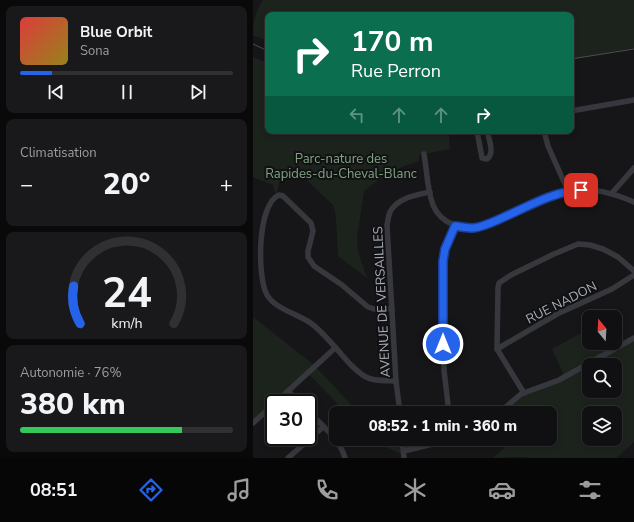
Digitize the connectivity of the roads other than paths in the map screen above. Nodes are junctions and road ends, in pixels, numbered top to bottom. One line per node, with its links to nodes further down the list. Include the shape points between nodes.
1 (634, 100): 2 (street)
2 (574, 110)
3 (478, 134): 4 (street, via 482,158 487,159 492,152)
4 (488, 134)
5 (545, 134): 8 (street)
6 (425, 154): 9 (street)
7 (634, 168): 10 (street)
8 (568, 190): 10 (street); 12 (street, via 485,226)
9 (430, 192): 12 (street, via 438,213 445,221); 15 (street, AVENUE DE VERSAILLES, via 403,199 390,212 387,225)
10 (612, 193): 11 (street)
11 (634, 202)
12 (455, 226): 25 (street, via 443,261 444,370)
13 (634, 271): 18 (street, via 618,257 603,249 578,244 504,279 498,288)
14 (634, 275): 18 (street, RUE NADON, via 612,289 557,314)
15 (392, 309): 17 (street, via 368,307 314,266 308,257 313,231 311,223 283,196 274,197 268,208 260,238 265,289 271,300 313,325); 19 (street, AVENUE DE VERSAILLES)
16 (634, 338): 21 (street, via 559,380)
17 (335, 348): 19 (street, via 366,377); 20 (street)
18 (497, 349): 21 (street)
19 (396, 381): 24 (street, AVENUE DE VERSAILLES)
20 (289, 390): 22 (street); 23 (street)
21 (524, 393): 26 (street)
22 (284, 394)
23 (292, 394)
24 (399, 406)
25 (448, 406)
26 (507, 406)
27 (265, 412): 29 (street)
28 (317, 421): 30 (street)
29 (253, 423)
30 (323, 427): 34 (street); 35 (street, via 336,440)
31 (403, 446): 33 (street)
32 (424, 446): 33 (street)
33 (404, 451): 36 (street)
34 (288, 458)
35 (345, 458)
36 (404, 458)

